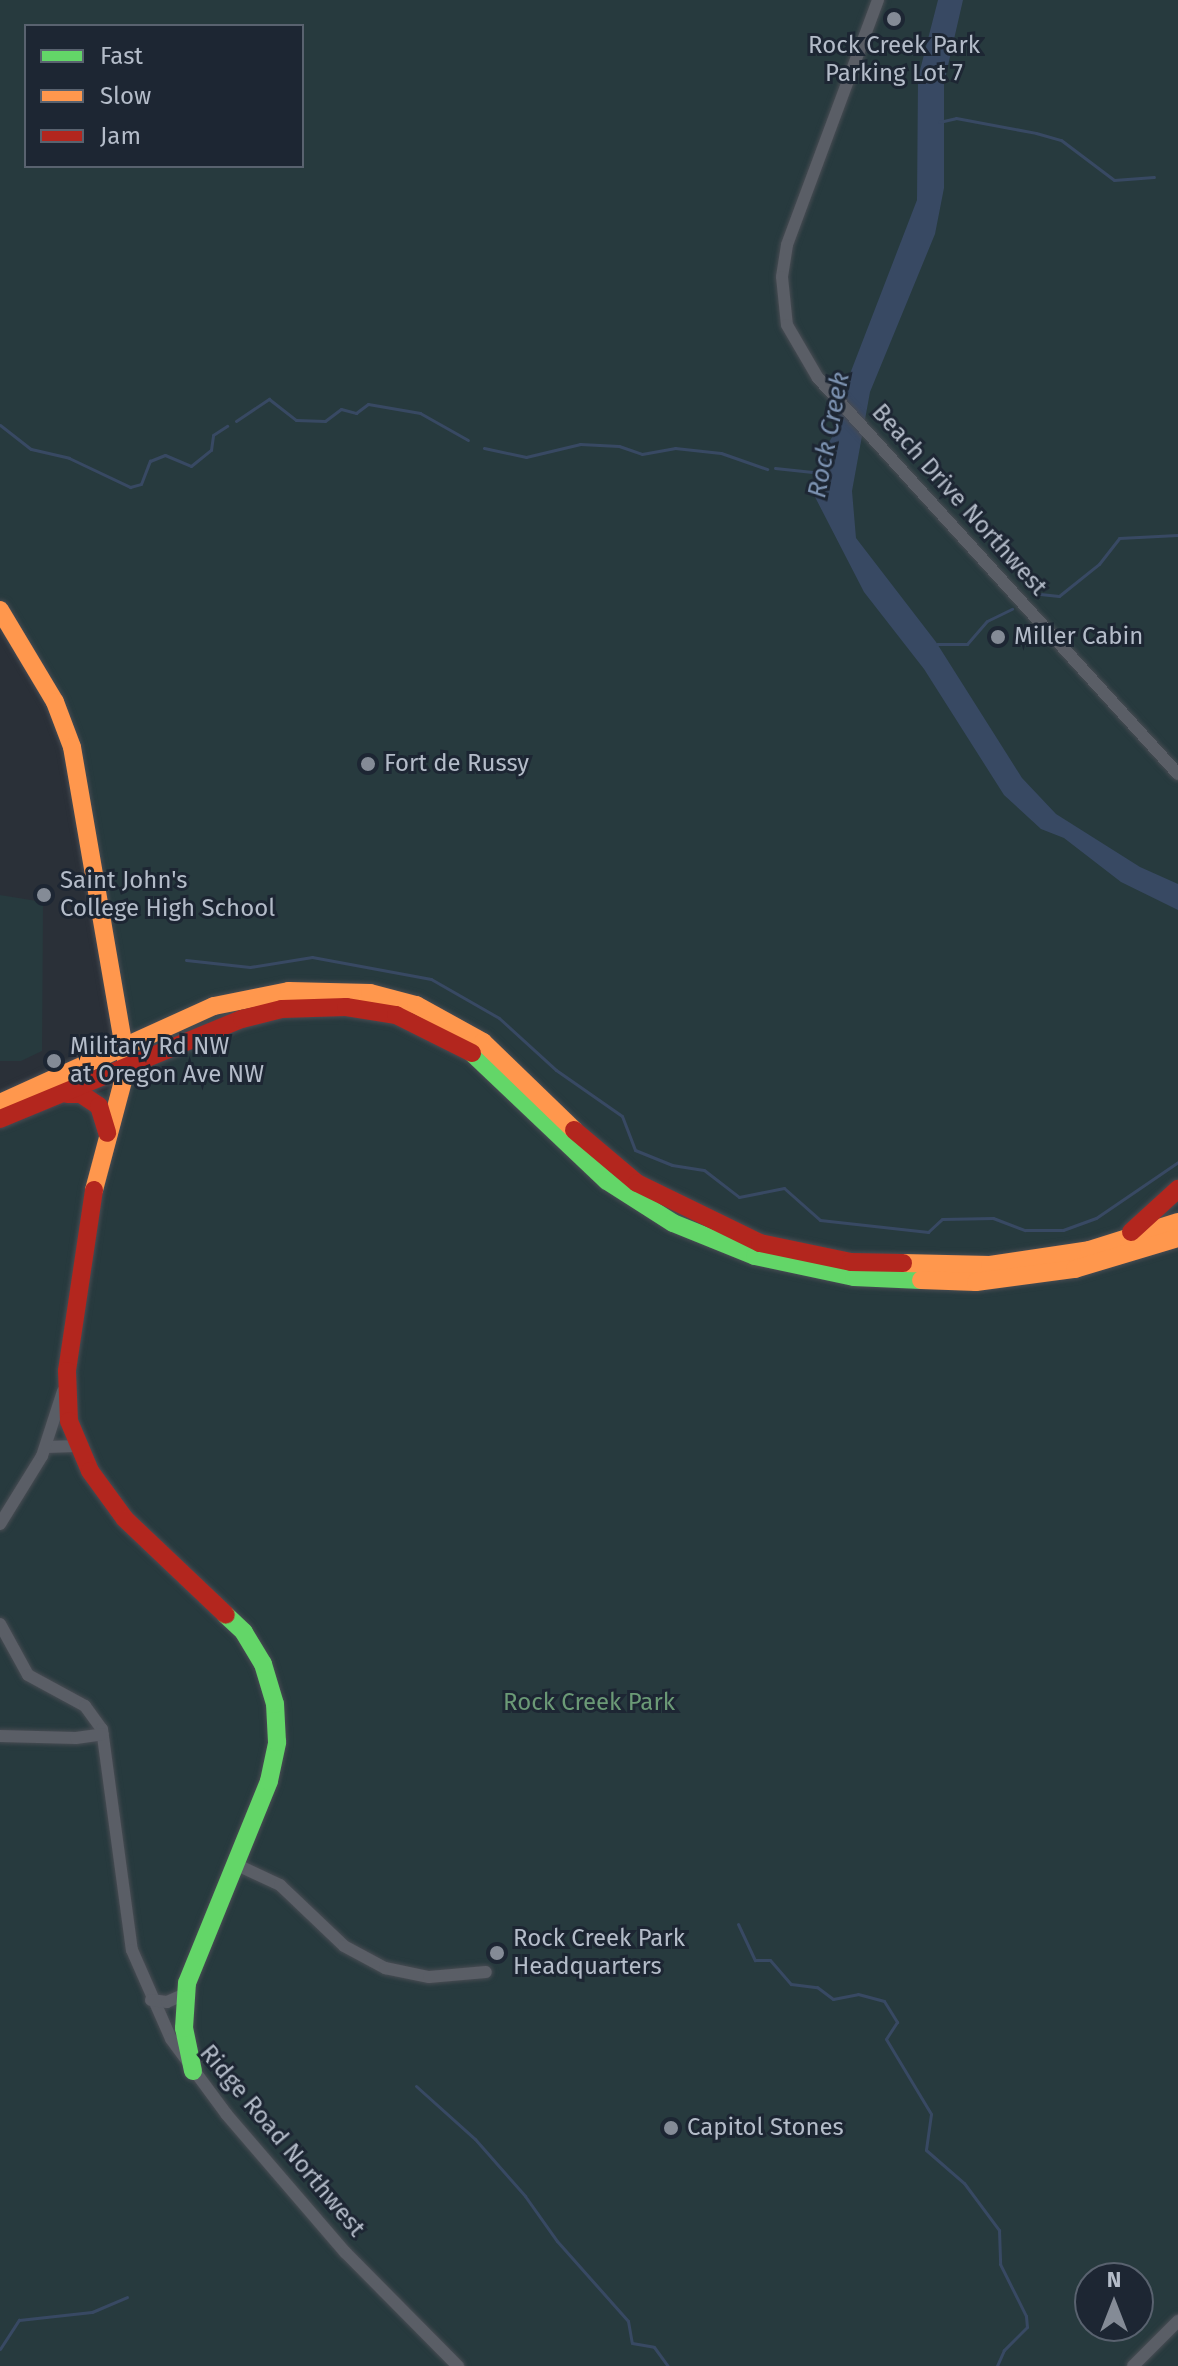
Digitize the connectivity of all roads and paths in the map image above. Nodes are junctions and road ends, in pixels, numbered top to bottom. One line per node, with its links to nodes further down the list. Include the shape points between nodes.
1 (878, 0): 3 (street, Beach Drive Northwest, via 848,70 783,264 787,325 827,389)
2 (0, 610): 4 (main road, via 55,702 72,747)
3 (1178, 774)
4 (123, 1047): 5 (main road); 7 (main road); 13 (main road, via 241,999 289,991 370,993 416,1005 471,1034 637,1183 760,1243 851,1262 953,1267 1050,1258)
5 (127, 1066): 6 (main road); 9 (main road); 12 (main road, via 263,1014 313,1007 370,1010 420,1024 460,1044 498,1072 607,1181 673,1223 755,1256 854,1277 976,1282 1075,1269)
6 (67, 1094): 8 (main road); 9 (main road, via 81,1094 99,1106)
7 (0, 1103)
8 (0, 1119)
9 (107, 1133): 14 (main road, via 85,1225)
10 (1178, 1189): 13 (main road, via 1148,1220)
11 (1178, 1222): 13 (main road)
12 (1178, 1238)
13 (1111, 1244)
14 (66, 1379): 15 (main road); 16 (street)
15 (77, 1446): 16 (street); 21 (main road, via 135,1530 244,1632 269,1678 277,1720 275,1759)
16 (46, 1447): 17 (street)
17 (0, 1524)
18 (0, 1624): 19 (street, Ridge Road Northwest, via 28,1675 85,1706)
19 (103, 1734): 20 (street); 24 (street, Ridge Road Northwest, via 130,1940)
20 (0, 1736)
21 (235, 1864): 22 (street, via 291,1893 344,1946 385,1968 437,1977); 23 (main road)
22 (486, 1972)
23 (185, 1994): 24 (street, via 167,2002); 25 (main road, via 184,2028)
24 (151, 2000): 25 (street, Ridge Road Northwest)
25 (193, 2071): 27 (street, Ridge Road Northwest, via 350,2259)
26 (1178, 2321): 28 (street)
27 (458, 2366)
28 (1133, 2366)

